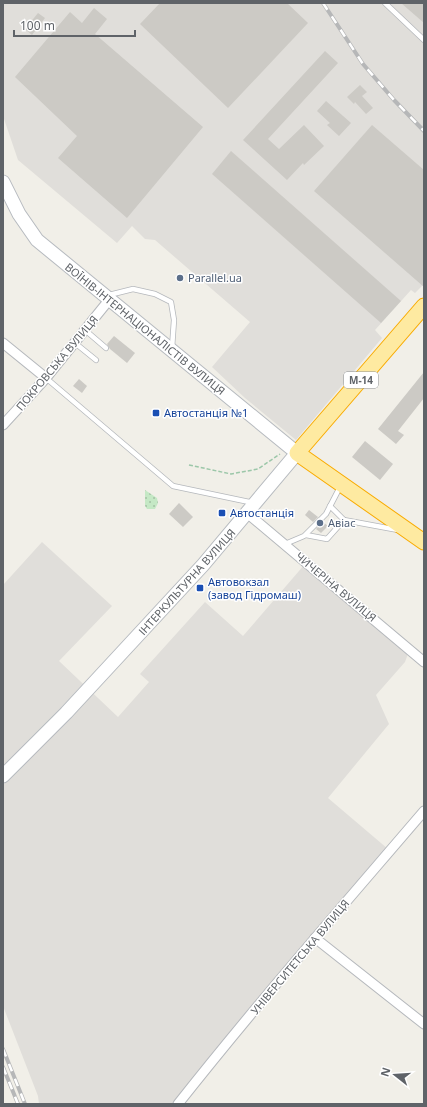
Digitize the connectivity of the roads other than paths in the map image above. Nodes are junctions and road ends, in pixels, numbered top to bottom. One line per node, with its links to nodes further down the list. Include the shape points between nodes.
1 (384, 3): 2 (lane)
2 (424, 40)
3 (3, 182): 4 (main road, ВОЇНІВ-ІНТЕРНАЦІОНАЛІСТІВ ВУЛИЦЯ, via 19,214 37,240)
4 (107, 298): 6 (street, ПОКРОВСЬКА ВУЛИЦЯ); 10 (main road, ВОЇНІВ-ІНТЕРНАЦІОНАЛІСТІВ ВУЛИЦЯ); 10 (lane, via 133,289 155,294 171,302 174,320)
5 (424, 306): 14 (highway, ІНТЕРКУЛЬТУРНА ВУЛИЦЯ / М-14)
6 (85, 330): 8 (street, ПОКРОВСЬКА ВУЛИЦЯ); 9 (lane)
7 (3, 342): 12 (street)
8 (75, 343): 11 (lane); 12 (street, ПОКРОВСЬКА ВУЛИЦЯ)
9 (106, 348)
10 (172, 351): 14 (main road, ВОЇНІВ-ІНТЕРНАЦІОНАЛІСТІВ ВУЛИЦЯ)
11 (96, 360)
12 (46, 378): 13 (street, ПОКРОВСЬКА ВУЛИЦЯ); 17 (lane, via 173,486)
13 (3, 424)
14 (294, 450): 15 (highway, ВОЇНІВ-ІНТЕРНАЦІОНАЛІСТІВ ВУЛИЦЯ); 17 (main road, ІНТЕРКУЛЬТУРНА ВУЛИЦЯ)
15 (342, 484): 16 (lane); 19 (highway, ВОЇНІВ-ІНТЕРНАЦІОНАЛІСТІВ ВУЛИЦЯ)
16 (330, 506): 18 (lane); 20 (lane, via 326,514)
17 (251, 508): 22 (street, ЧИЧЕРІНА ВУЛИЦЯ); 24 (main road, ІНТЕРКУЛЬТУРНА ВУЛИЦЯ, via 130,645)
18 (344, 520): 19 (lane); 20 (lane, via 327,539)
19 (411, 532): 21 (highway, ВОЇНІВ-ІНТЕРНАЦІОНАЛІСТІВ ВУЛИЦЯ)
20 (306, 535): 22 (lane)
21 (424, 542)
22 (285, 544): 23 (street, ЧИЧЕРІНА ВУЛИЦЯ)
23 (424, 662)
24 (3, 776)
25 (424, 812): 26 (street, УНІВЕРСИТЕТСЬКА ВУЛИЦЯ)
26 (315, 938): 27 (street); 28 (street, УНІВЕРСИТЕТСЬКА ВУЛИЦЯ)
27 (424, 1024)
28 (178, 1104)

